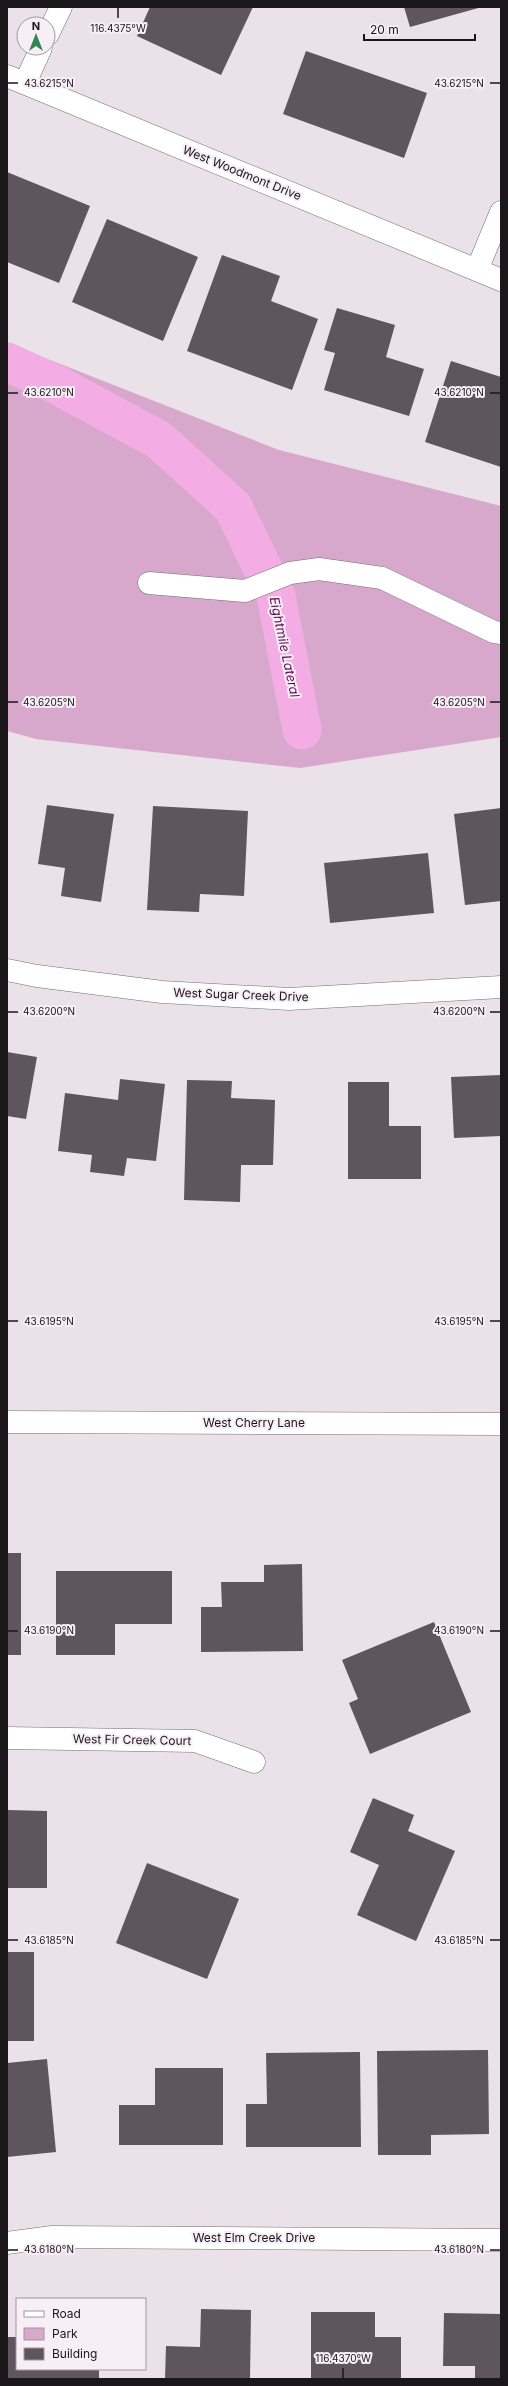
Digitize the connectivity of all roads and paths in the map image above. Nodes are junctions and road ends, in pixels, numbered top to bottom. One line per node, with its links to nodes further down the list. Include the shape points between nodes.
1 (61, 7): 2 (street)
2 (56, 17)
3 (36, 56): 4 (street)
4 (16, 80): 6 (street, West Woodmont Drive)
5 (501, 212): 6 (street)
6 (477, 270): 7 (street, West Woodmont Drive)
7 (501, 280)
8 (149, 583): 9 (street, via 245,591 290,573 319,569 382,578 494,632)
9 (501, 633)
10 (7, 970): 11 (street, West Sugar Creek Drive, via 162,992 289,999)
11 (501, 987)
12 (7, 1422): 13 (street, West Cherry Lane)
13 (501, 1424)
14 (7, 1738): 15 (street, West Fir Creek Court, via 195,1741)
15 (254, 1762)
16 (501, 2240): 17 (street, West Elm Creek Drive, via 52,2237)
17 (7, 2243)

